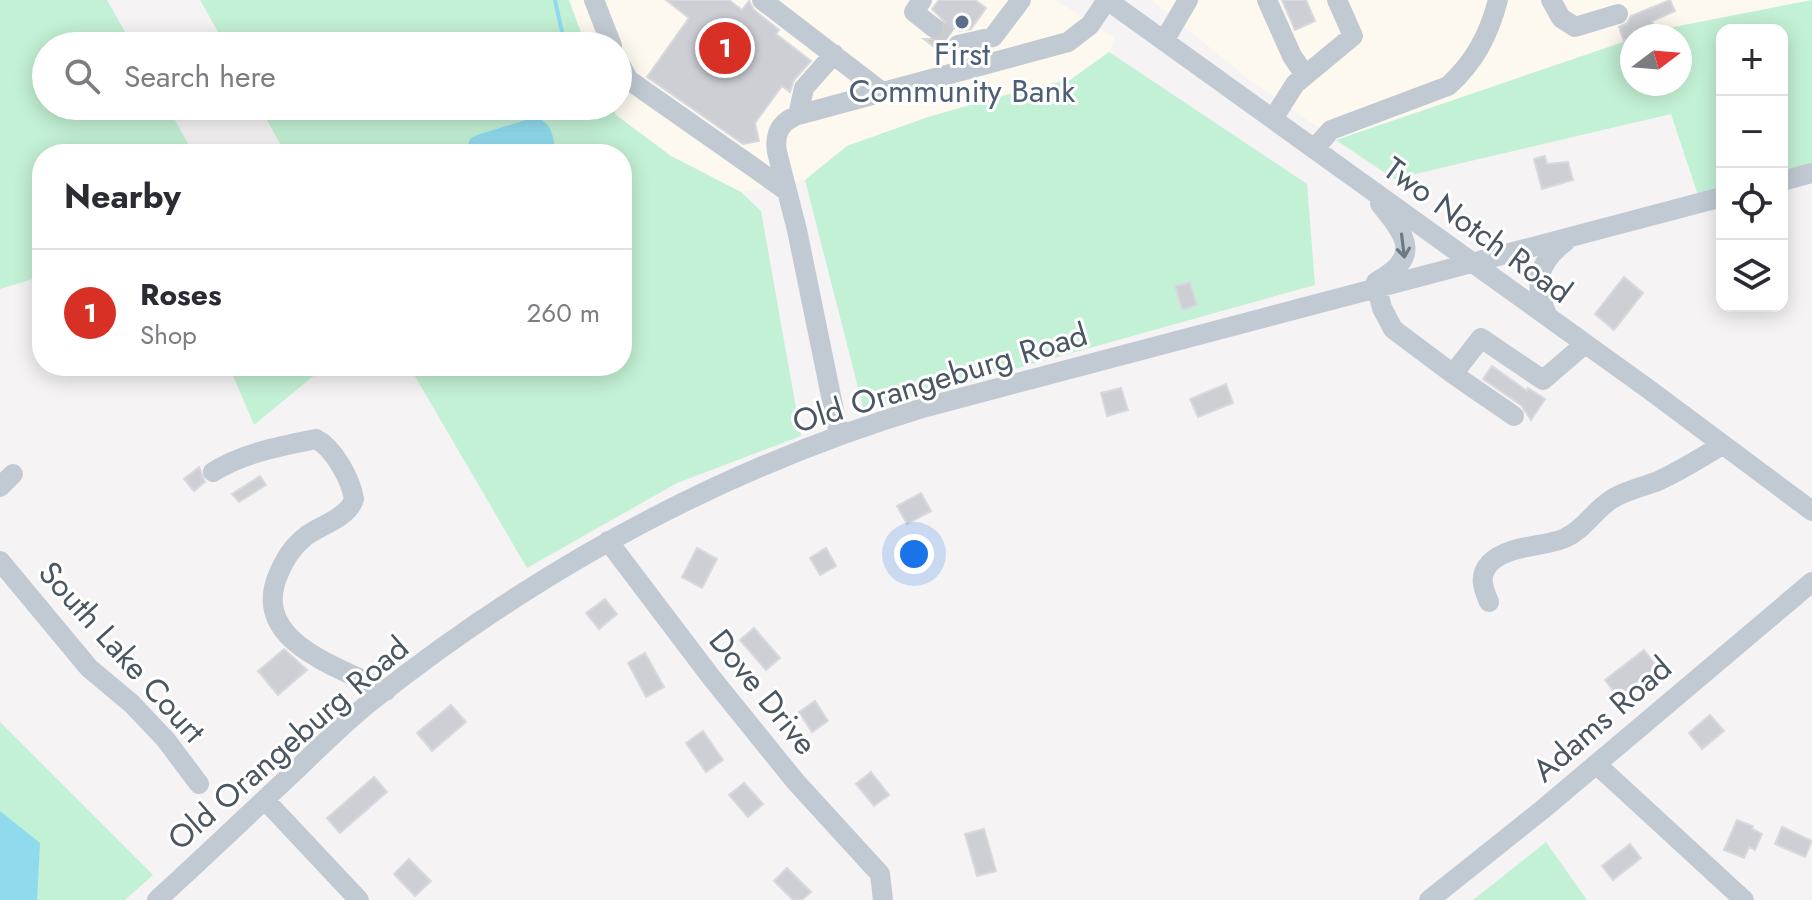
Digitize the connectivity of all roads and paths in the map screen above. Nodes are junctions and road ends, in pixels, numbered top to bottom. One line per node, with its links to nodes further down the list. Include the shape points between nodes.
1 (594, 0): 12 (street)
2 (762, 0): 15 (street)
3 (922, 0): 13 (street, via 914,12)
4 (1107, 0): 14 (street, Two Notch Road); 16 (street, via 1090,25 1068,42)
5 (1267, 0): 17 (street)
6 (1498, 0): 22 (street, via 1476,56 1448,86 1331,130)
7 (1551, 0): 11 (street, via 1561,18 1575,27)
8 (1186, 1): 14 (street)
9 (1345, 3): 17 (street, via 1353,36)
10 (1010, 4): 13 (street, via 993,37)
11 (1618, 14)
12 (607, 32)
13 (946, 36): 16 (street)
14 (1164, 41): 21 (street, Two Notch Road)
15 (834, 54): 19 (street); 20 (street, via 804,88)
16 (961, 71): 19 (street)
17 (1305, 75): 21 (street)
18 (632, 82): 26 (street)
19 (882, 92): 20 (street)
20 (798, 115): 26 (street, via 780,127 775,141)
21 (1273, 119): 22 (street, Two Notch Road)
22 (1314, 149): 25 (street, Two Notch Road)
23 (1812, 173): 24 (street)
24 (1788, 179)
25 (1365, 186): 29 (street, Two Notch Road); 30 (street, one-way to 30, via 1402,233 1406,252 1398,268)
26 (787, 191): 35 (street)
27 (1716, 199): 28 (street, Old Orangeburg Road)
28 (1570, 238): 29 (street, Old Orangeburg Road); 31 (street, via 1555,249 1540,273 1538,285)
29 (1475, 264): 30 (street, Old Orangeburg Road); 31 (street, Two Notch Road)
30 (1367, 291): 33 (street, via 1393,329); 35 (street, Old Orangeburg Road, via 926,407)
31 (1548, 317): 32 (street, Two Notch Road)
32 (1585, 344): 33 (street, via 1543,380 1481,338); 36 (street, Two Notch Road)
33 (1453, 374): 34 (street)
34 (1514, 416)
35 (839, 435): 39 (street, Old Orangeburg Road, via 730,479)
36 (1722, 445): 38 (street, Two Notch Road); 42 (street, via 1608,501 1563,540 1495,559 1482,576)
37 (213, 472): 43 (street, via 235,460 316,439 329,449 354,499 346,511 287,555 272,590 274,615 282,631 317,658)
38 (1812, 511)
39 (608, 541): 43 (street, Old Orangeburg Road, via 479,622); 49 (street, Dove Drive, via 795,781 880,874)
40 (0, 561): 45 (street, South Lake Court, via 89,668 132,704)
41 (1812, 582): 44 (street, Adams Road)
42 (1489, 602)
43 (386, 691): 46 (street, Old Orangeburg Road)
44 (1596, 764): 50 (street, Adams Road); 51 (street)
45 (199, 784)
46 (265, 800): 47 (street, Old Orangeburg Road); 48 (street)
47 (157, 900)
48 (359, 900)
49 (883, 900)
50 (1429, 900)
51 (1744, 900)

